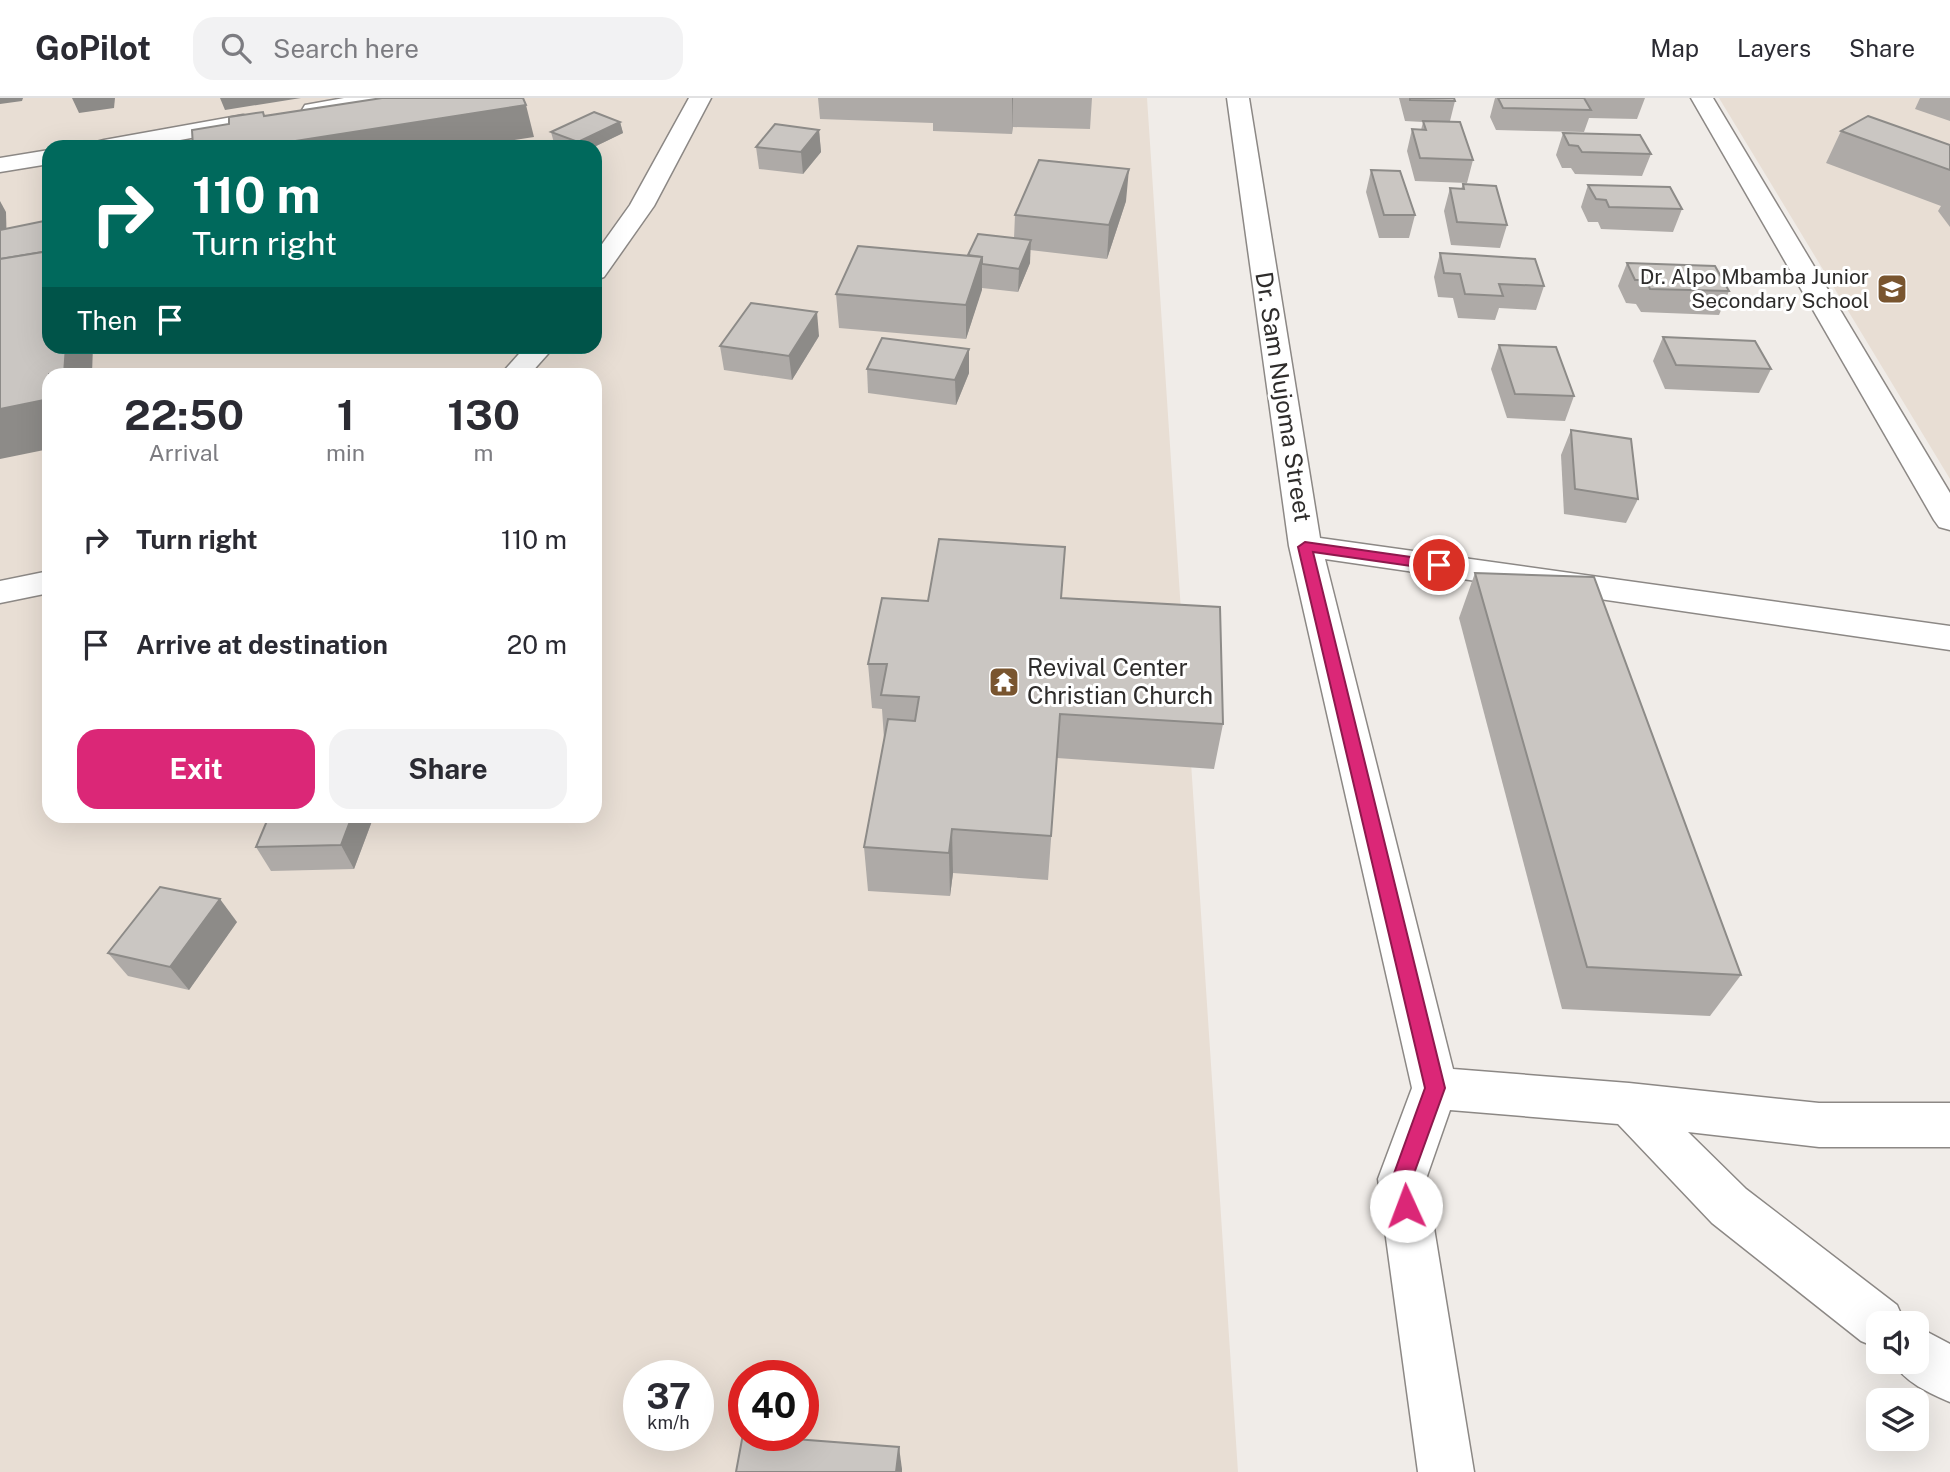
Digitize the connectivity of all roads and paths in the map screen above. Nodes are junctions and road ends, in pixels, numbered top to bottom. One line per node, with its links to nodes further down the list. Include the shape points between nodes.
1 (380, 98): 5 (street)
2 (700, 98): 10 (street, via 642,206)
3 (1238, 98): 14 (street, Dr. Sam Nujoma Street)
4 (1702, 98): 13 (street)
5 (288, 114)
6 (261, 119): 7 (street)
7 (143, 140)
8 (42, 158): 9 (street)
9 (0, 165)
10 (602, 262)
11 (534, 354): 12 (street)
12 (521, 368)
13 (1950, 520)
14 (1305, 547): 17 (street); 18 (street, Dr. Sam Nujoma Street)
15 (42, 584): 16 (street)
16 (0, 593)
17 (1950, 638)
18 (1435, 1088): 19 (street); 24 (street, via 1402,1179)
19 (1629, 1104): 20 (street, via 1819,1125); 21 (street, via 1729,1206)
20 (1950, 1125)
21 (1866, 1313)
22 (1929, 1361): 23 (street)
23 (1950, 1376)
24 (1446, 1472)

